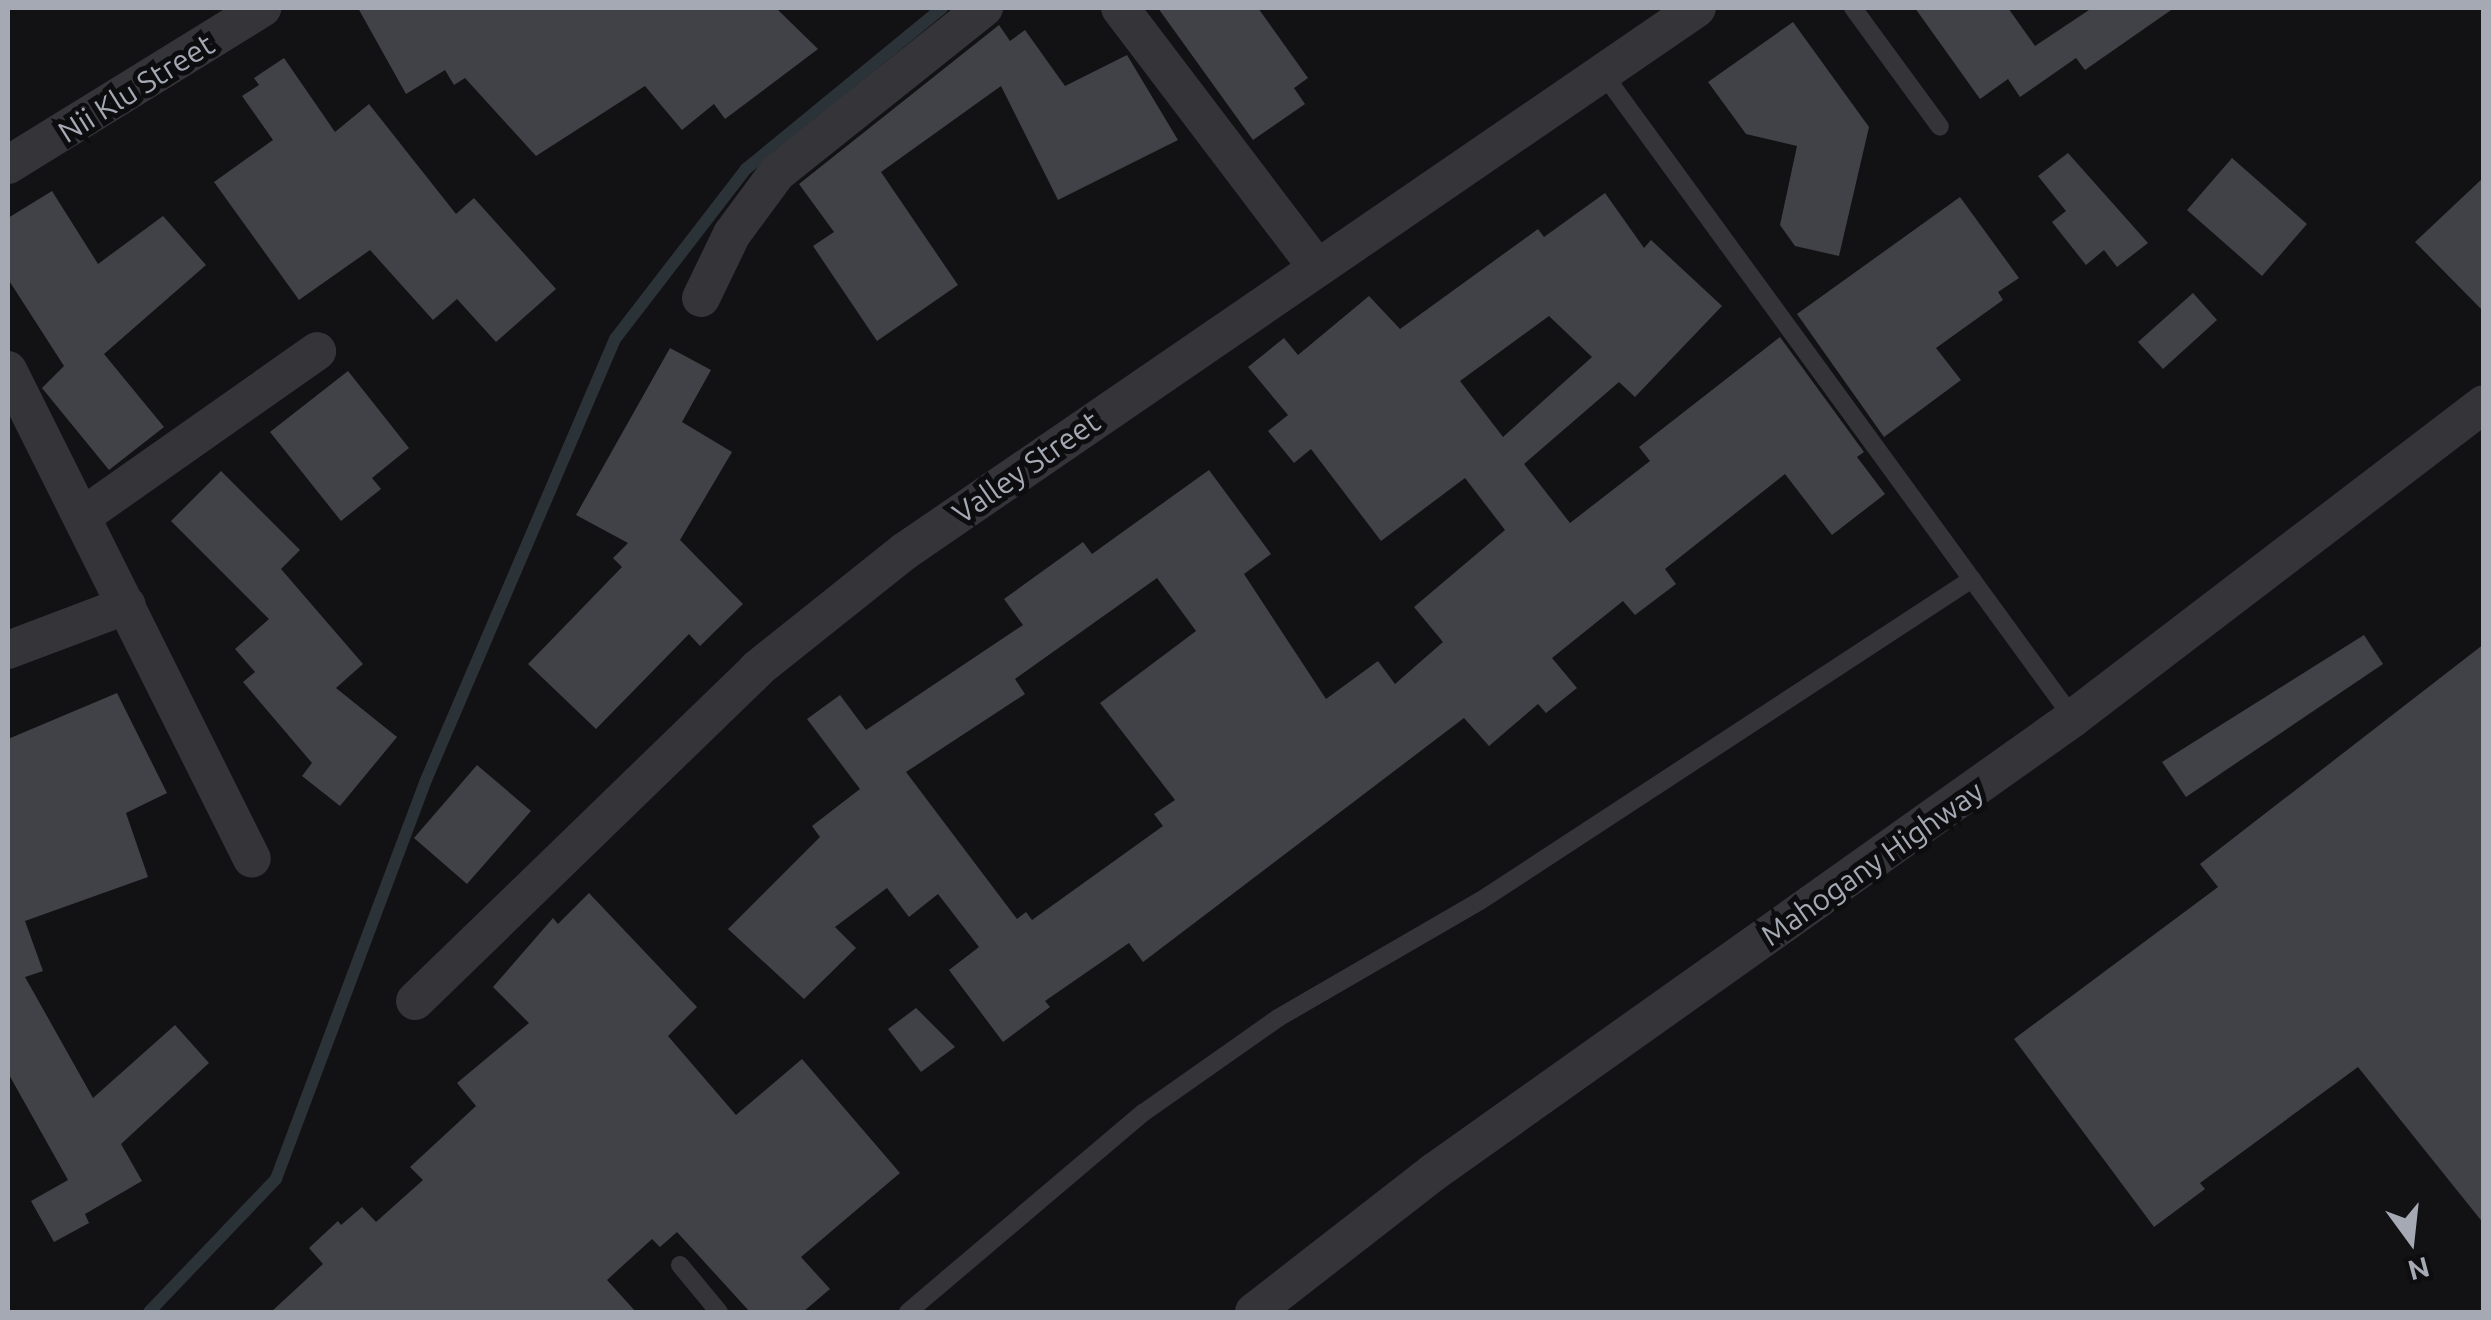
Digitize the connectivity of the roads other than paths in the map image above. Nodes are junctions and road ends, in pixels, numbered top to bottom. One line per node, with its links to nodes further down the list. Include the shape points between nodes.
1 (262, 8): 8 (street, Nii Klu Street)
2 (984, 8): 10 (street, via 777,172 732,234)
3 (1120, 8): 9 (street)
4 (1698, 8): 6 (street, Valley Street)
5 (1854, 8): 7 (lane)
6 (1602, 72): 9 (street, Valley Street); 15 (lane)
7 (1940, 127)
8 (8, 165)
9 (1315, 265): 20 (street, Valley Street, via 905,551 757,669)
10 (701, 298)
11 (317, 351): 14 (street)
12 (8, 370): 14 (street)
13 (2484, 404): 18 (street, Mahogany Highway)
14 (84, 515): 16 (street)
15 (1972, 579): 18 (lane); 23 (lane, via 1480,901 1278,1018 1143,1113)
16 (127, 605): 17 (street); 19 (street)
17 (8, 650)
18 (2073, 718): 24 (street, Mahogany Highway, via 1434,1172)
19 (252, 859)
20 (414, 1001)
21 (680, 1265): 22 (lane)
22 (719, 1312)
23 (908, 1312)
24 (1254, 1312)

